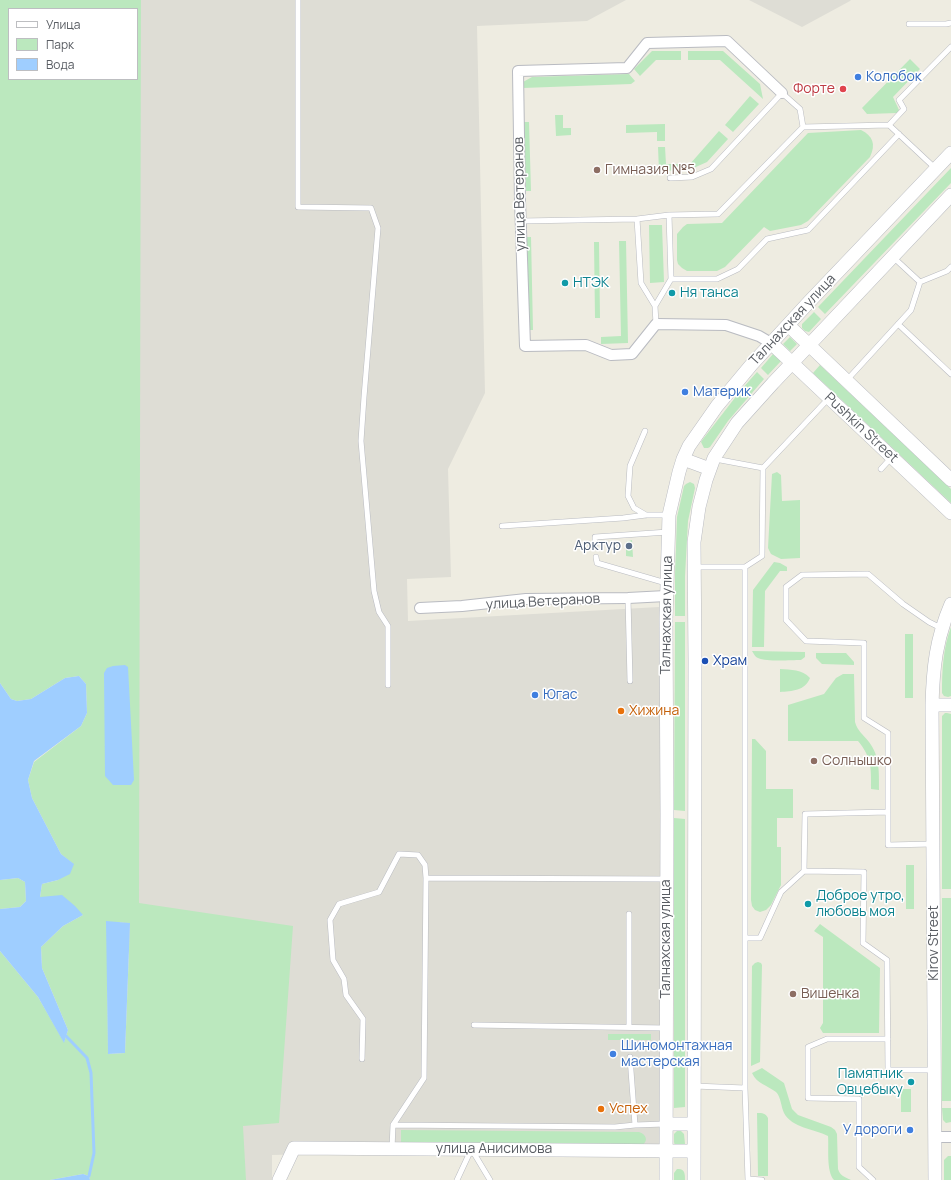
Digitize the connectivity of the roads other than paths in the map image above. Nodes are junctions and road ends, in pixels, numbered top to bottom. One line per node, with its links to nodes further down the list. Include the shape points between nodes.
1 (298, 0): 52 (lane, via 298,207 371,208 378,228 361,441 374,591 379,612 388,626)
2 (951, 23): 3 (lane)
3 (910, 24)
4 (951, 47): 6 (lane, via 899,100 904,109)
5 (782, 93): 7 (lane, via 800,110); 11 (lane, via 711,169 692,177); 15 (street, улица Ветеранов, via 727,41 647,43 627,68 518,71)
6 (889, 125): 7 (lane); 8 (lane)
7 (802, 127): 13 (lane, via 718,214)
8 (899, 134): 10 (lane); 18 (lane, via 808,230 767,239 738,269 717,279)
9 (951, 153): 10 (street, Талнахская улица)
10 (936, 169): 23 (street, Талнахская улица)
11 (670, 178)
12 (951, 195): 16 (street, Талнахская улица)
13 (669, 215): 14 (lane); 18 (lane)
14 (637, 219): 15 (lane); 20 (lane, via 640,283)
15 (521, 221): 21 (street, улица Ветеранов, via 525,346 586,345 612,355 632,354)
16 (893, 256): 19 (lane); 25 (street, Талнахская улица)
17 (950, 271): 19 (lane)
18 (671, 280): 20 (lane)
19 (920, 282): 22 (lane, via 911,310)
20 (655, 306): 21 (lane)
21 (656, 324): 24 (street, via 726,325 759,336)
22 (898, 324): 27 (lane); 28 (lane)
23 (788, 325): 24 (street, Талнахская улица); 25 (street, Pushkin Street)
24 (771, 343): 26 (street, Pushkin Street); 32 (street, Талнахская улица, via 717,406)
25 (809, 345): 26 (street, Талнахская улица); 28 (street, Pushkin Street)
26 (792, 363): 29 (street, Pushkin Street); 33 (street, Талнахская улица, via 737,423)
27 (951, 374)
28 (846, 380): 36 (street, Pushkin Street)
29 (829, 398): 31 (street, Pushkin Street); 34 (lane)
30 (645, 431): 38 (lane, via 630,466 628,496 634,508)
31 (891, 457): 35 (lane); 37 (street, Pushkin Street)
32 (683, 459): 33 (street); 39 (street, Талнахская улица)
33 (712, 464): 34 (lane); 44 (street, Талнахская улица, via 700,507 694,542)
34 (763, 468): 45 (lane, via 762,556)
35 (881, 469)
36 (951, 480)
37 (951, 513)
38 (646, 515): 39 (lane); 40 (lane)
39 (670, 515): 41 (street, Талнахская улица)
40 (502, 526)
41 (669, 532): 42 (lane, via 595,538); 46 (street, Талнахская улица)
42 (595, 544)
43 (596, 557): 46 (lane, via 597,563)
44 (694, 567): 45 (lane); 69 (street, Талнахская улица)
45 (745, 568): 61 (lane)
46 (666, 590): 47 (street, улица Ветеранов); 59 (street, Талнахская улица)
47 (628, 598): 49 (street, улица Ветеранов, via 526,599); 51 (lane)
48 (951, 604): 50 (street, Kirov Street)
49 (420, 608)
50 (942, 628): 53 (street, Kirov Street, via 936,654); 55 (lane, via 903,604 868,574 802,574 786,587 786,620 806,641 864,643 864,718 888,733)
51 (630, 681)
52 (388, 685)
53 (932, 705): 54 (street); 56 (street, Kirov Street)
54 (951, 705)
55 (888, 812): 56 (lane, via 888,845); 57 (lane, via 805,814)
56 (933, 844): 68 (street, Kirov Street)
57 (804, 871): 61 (lane, via 781,892 760,938); 65 (lane, via 864,872 863,943 888,960)
58 (426, 878): 59 (lane); 67 (lane, via 426,865 418,855 399,854 379,892 339,904 330,920 333,960 344,979 346,995 363,1019); 74 (lane, via 424,1078)
59 (666, 879): 64 (street, Талнахская улица)
60 (629, 914): 63 (lane)
61 (745, 938): 70 (lane)
62 (474, 1025): 63 (lane)
63 (629, 1027): 64 (lane)
64 (666, 1028): 72 (street, Талнахская улица)
65 (888, 1039): 68 (lane, via 888,1070); 88 (lane, via 827,1039 808,1047 808,1098 859,1099 859,1167)
66 (630, 1057): 71 (lane)
67 (362, 1059)
68 (935, 1070): 75 (street, Kirov Street)
69 (694, 1086): 70 (lane); 73 (street, Талнахская улица)
70 (745, 1088): 81 (lane)
71 (635, 1124): 72 (lane); 74 (lane, via 615,1127)
72 (666, 1124): 73 (street); 79 (street, Талнахская улица)
73 (694, 1124): 80 (street, Талнахская улица)
74 (393, 1125): 77 (lane)
75 (935, 1137): 76 (street); 89 (street, Kirov Street)
76 (951, 1137)
77 (392, 1149): 78 (street, улица Анисимова); 82 (street, улица Анисимова, via 294,1148)
78 (472, 1149): 79 (street, улица Анисимова); 83 (lane); 84 (lane)
79 (665, 1150): 80 (street, улица Анисимова); 85 (street, Талнахская улица)
80 (694, 1151): 86 (street, Талнахская улица)
81 (748, 1179): 87 (lane)
82 (279, 1180)
83 (457, 1180)
84 (490, 1180)
85 (666, 1180)
86 (694, 1180)
87 (762, 1180)
88 (874, 1180)
89 (935, 1180)

